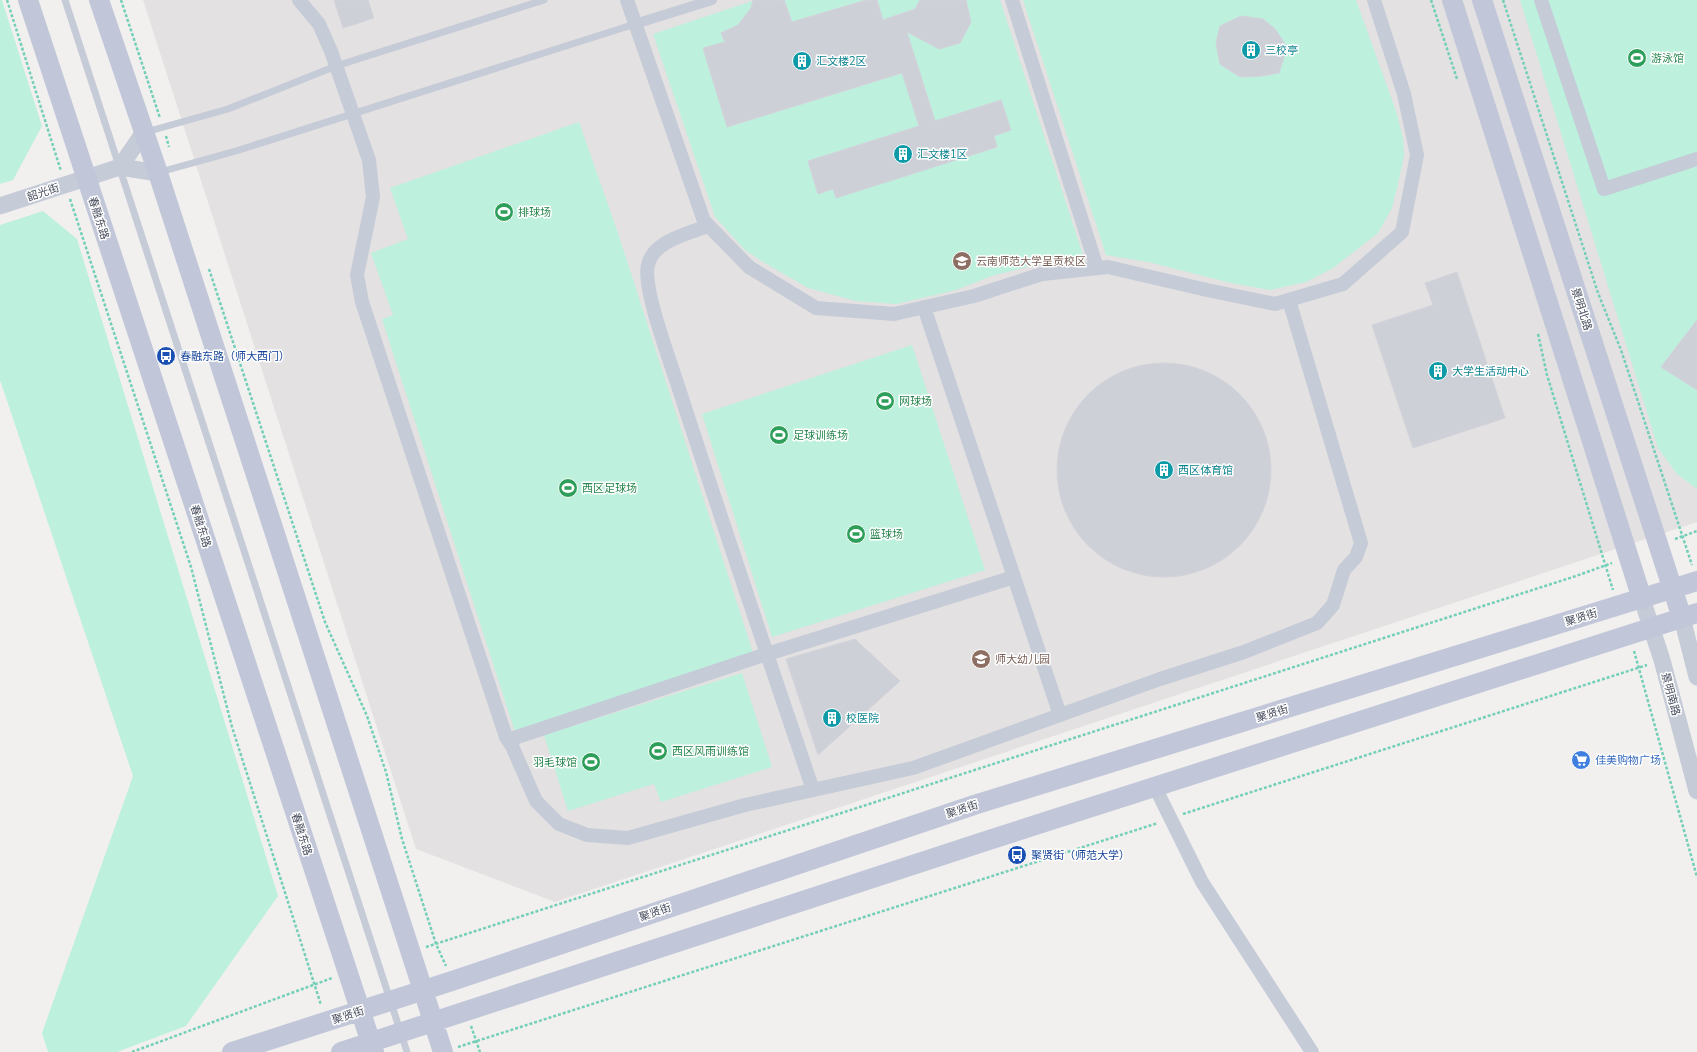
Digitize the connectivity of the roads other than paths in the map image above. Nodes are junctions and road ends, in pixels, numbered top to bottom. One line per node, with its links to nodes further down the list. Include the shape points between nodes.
1 (28, 0): 20 (main road, 春融东路)
2 (65, 0): 18 (lane)
3 (99, 0): 16 (main road)
4 (299, 0): 14 (street, via 319,24)
5 (544, 0): 14 (lane)
6 (627, 0): 13 (street)
7 (712, 0): 13 (street)
8 (1012, 0): 23 (street)
9 (1374, 0): 24 (street, via 1404,94 1417,155 1402,232 1343,284)
10 (1452, 0): 29 (main road)
11 (1482, 0): 28 (main road, 景明北路)
12 (1541, 0): 17 (street, via 1604,189)
13 (635, 24): 15 (lane); 22 (street, via 704,221)
14 (336, 66): 15 (street); 16 (lane, via 228,109)
15 (353, 113): 19 (lane); 35 (street, via 369,160 374,197 358,275 362,302)
16 (144, 132): 18 (street); 19 (main road)
17 (1697, 159)
18 (120, 167): 19 (street); 20 (street, 韶光街); 40 (lane)
19 (167, 170): 39 (main road)
20 (85, 178): 21 (street, 韶光街); 41 (main road, 春融东路)
21 (0, 206)
22 (708, 226): 25 (street, via 749,267 816,308 894,314); 32 (street, via 673,238 650,255 647,280 668,352)
23 (1097, 268): 24 (street, via 1108,267 1275,304); 25 (street, via 1042,274 974,296)
24 (1289, 300): 34 (street, via 1361,543 1356,558 1344,570 1332,605 1317,623 1244,652)
25 (924, 307): 27 (street)
26 (1696, 576): 28 (main road, 聚贤街)
27 (1014, 577): 32 (street); 34 (street)
28 (1672, 589): 29 (main road, 聚贤街); 30 (main road, 景明北路)
29 (1642, 599): 31 (street, 景明南路); 39 (main road, 聚贤街, via 974,805)
30 (1689, 616): 31 (main road); 33 (street)
31 (1652, 629): 36 (main road); 38 (street, 景明南路)
32 (767, 654): 35 (street); 37 (street)
33 (1697, 677)
34 (1060, 715): 37 (street, via 913,768)
35 (508, 740): 37 (street, via 536,801 559,824 587,835 628,838 729,809)
36 (1155, 787): 42 (main road); 49 (street, via 1202,882)
37 (813, 790)
38 (1697, 791)
39 (423, 990): 40 (main road, 聚贤街); 42 (main road)
40 (390, 1001): 41 (main road, 聚贤街); 43 (lane)
41 (361, 1010): 44 (main road, 春融东路); 45 (main road, 聚贤街)
42 (434, 1022): 43 (main road); 48 (main road)
43 (401, 1033): 44 (main road); 47 (lane)
44 (372, 1047): 46 (main road)
45 (232, 1052)
46 (341, 1052)
47 (407, 1052)
48 (443, 1052)
49 (1312, 1052)

